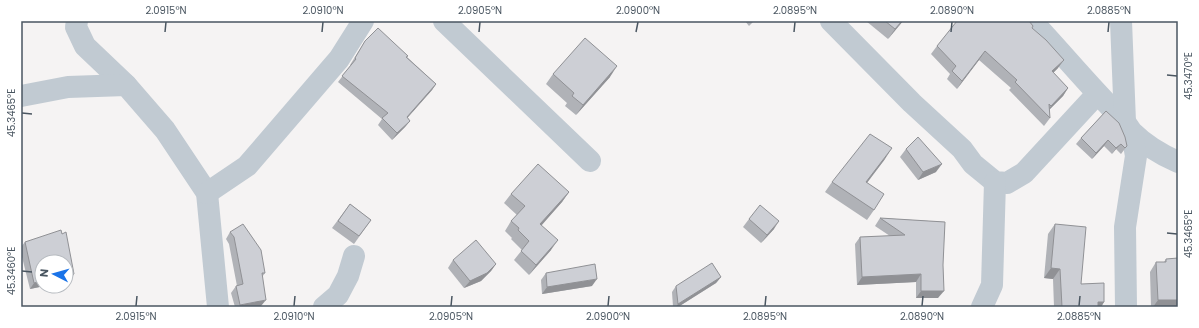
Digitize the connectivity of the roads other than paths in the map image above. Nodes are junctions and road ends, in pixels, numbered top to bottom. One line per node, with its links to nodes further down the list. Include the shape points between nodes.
1 (77, 21): 7 (street, via 76,27 85,46)
2 (363, 21): 14 (street, via 339,59 247,166)
3 (444, 21): 11 (street)
4 (831, 21): 13 (street, via 912,103 962,149 973,164)
5 (1032, 21): 8 (street)
6 (1121, 21): 10 (street)
7 (126, 86): 9 (street, via 68,87); 14 (street, via 165,130)
8 (1097, 94): 10 (street); 13 (street, via 1024,173 1007,183)
9 (21, 96)
10 (1125, 122): 12 (street, via 1132,132 1151,148); 19 (street, via 1133,139 1136,156 1125,227)
11 (590, 161)
12 (1178, 162)
13 (995, 182): 18 (street, via 992,285)
14 (207, 193): 16 (street)
15 (354, 256): 17 (street, via 348,276 338,295)
16 (218, 307)
17 (324, 307)
18 (982, 307)
19 (1126, 307)

